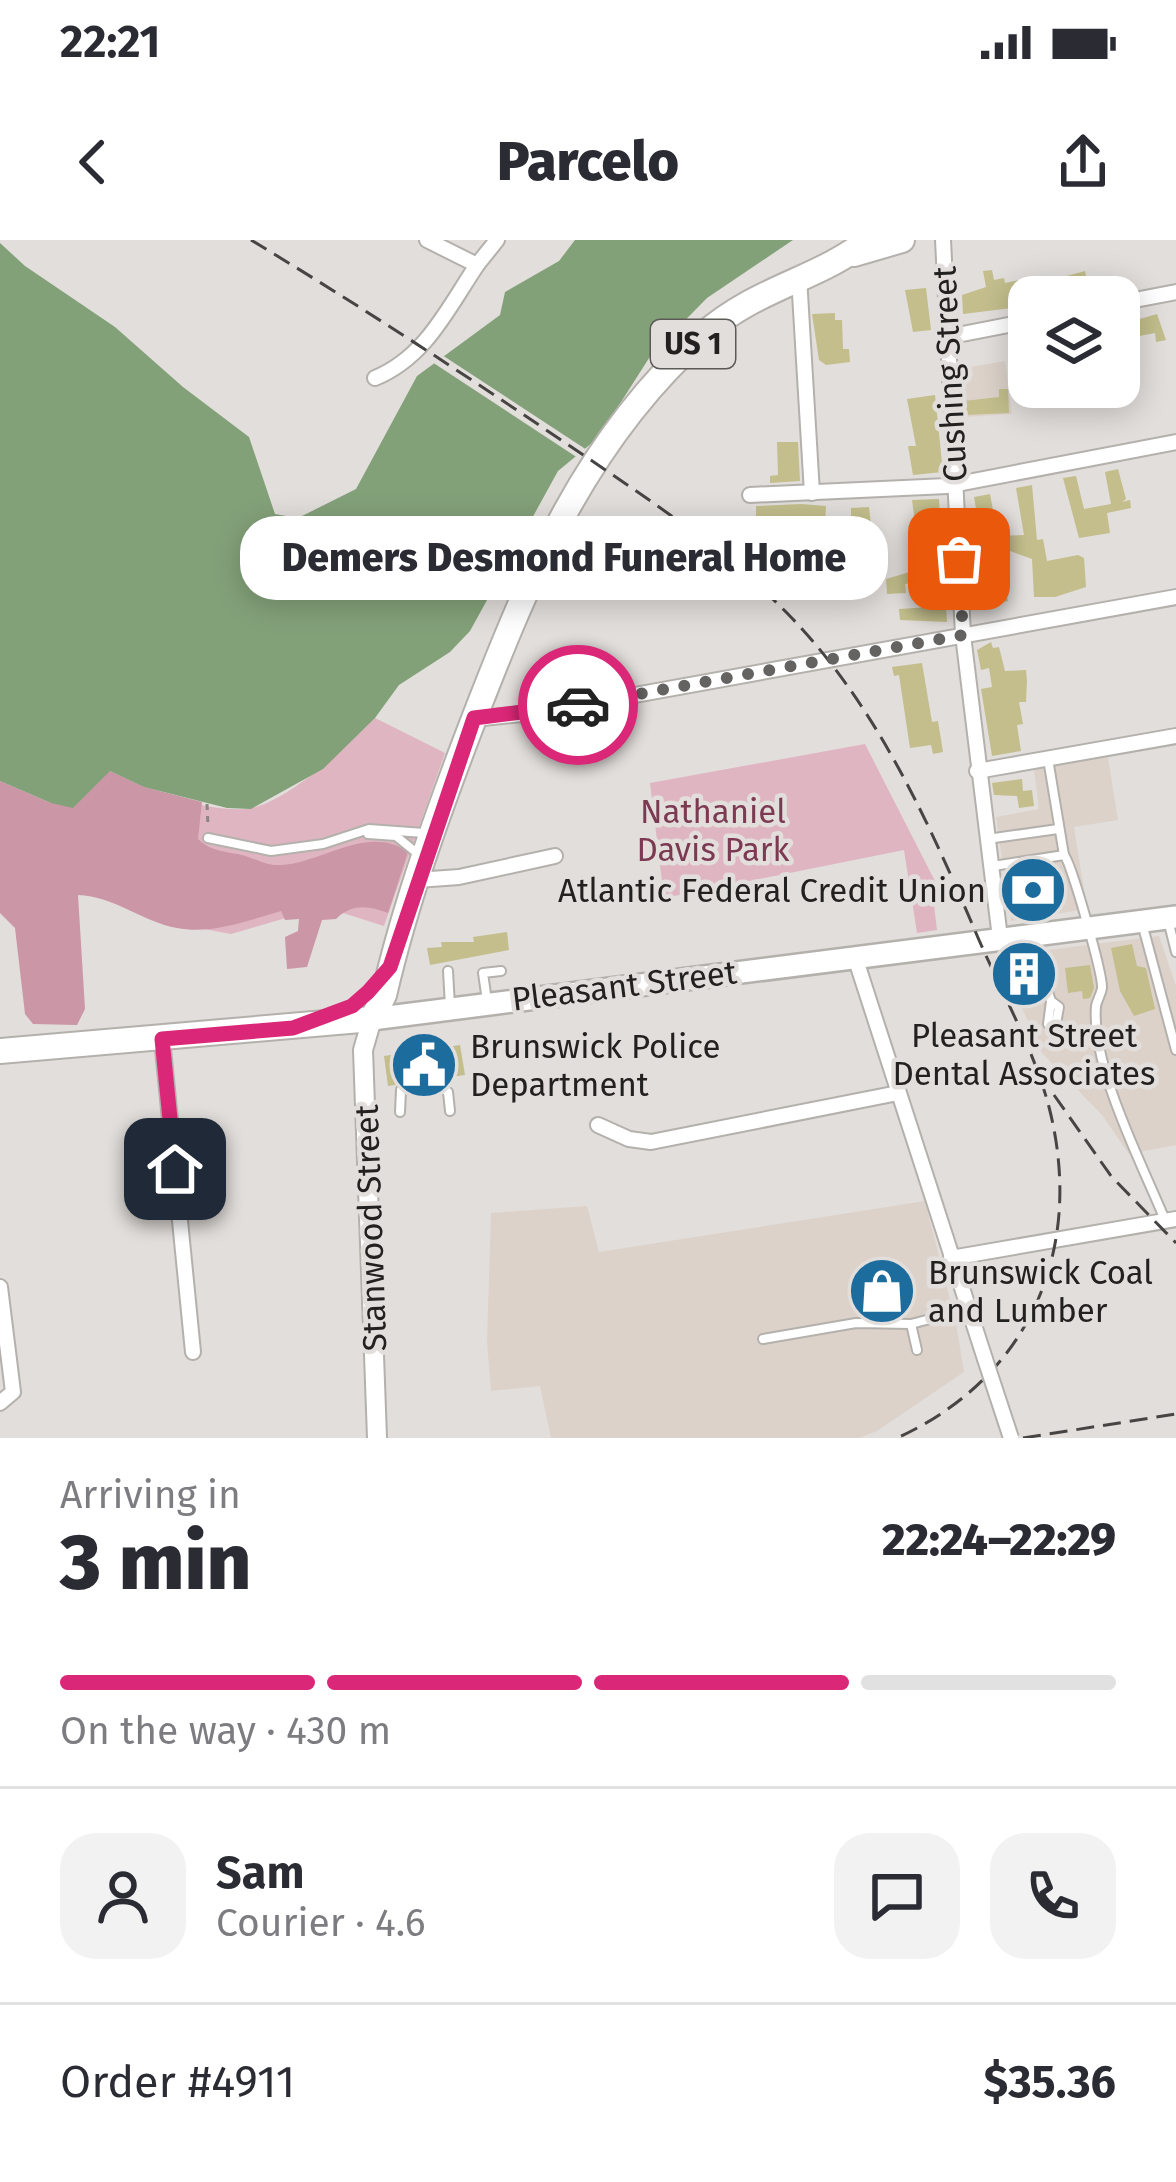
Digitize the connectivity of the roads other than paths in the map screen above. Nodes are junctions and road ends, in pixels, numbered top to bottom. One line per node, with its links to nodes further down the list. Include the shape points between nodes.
1 (427, 240): 6 (street)
2 (497, 240): 6 (street)
3 (902, 240): 5 (highway, US 1)
4 (943, 240): 11 (street, Cushing Street)
5 (860, 247): 7 (highway, US 1)
6 (482, 259): 12 (street, via 424,345)
7 (799, 277): 15 (street); 19 (highway, US 1, via 756,295 700,338 609,438 538,556)
8 (1176, 292): 9 (street)
9 (1140, 299)
10 (1008, 325): 11 (street)
11 (947, 337): 14 (street, Cushing Street)
12 (375, 378)
13 (1176, 442): 14 (street)
14 (955, 483): 15 (street); 18 (street, Cushing Street)
15 (812, 494): 16 (street)
16 (750, 495)
17 (1176, 597): 18 (street)
18 (963, 635): 19 (street); 22 (street, Cushing Street)
19 (474, 718): 24 (highway, US 1)
20 (1176, 736): 21 (street)
21 (1048, 759): 22 (street); 23 (lane)
22 (977, 771): 27 (street, Cushing Street)
23 (1058, 829): 27 (lane); 28 (lane)
24 (432, 833): 25 (lane, via 390,827); 31 (highway, US 1)
25 (355, 834): 26 (lane, via 271,851); 31 (lane, via 396,836)
26 (208, 838)
27 (986, 839): 30 (street, Cushing Street)
28 (1064, 855): 30 (lane); 34 (lane)
29 (555, 856): 31 (street, via 459,877)
30 (989, 866): 36 (street, Cushing Street)
31 (420, 870): 39 (highway, US 1)
32 (1172, 918): 33 (main road, Pleasant Street); 37 (lane)
33 (1141, 922): 34 (main road, Pleasant Street); 48 (lane)
34 (1088, 928): 35 (main road, Pleasant Street); 54 (lane, via 1102,988 1096,1007 1108,1080)
35 (1029, 936): 36 (main road, Pleasant Street); 42 (lane)
36 (1000, 938): 38 (main road, Pleasant Street)
37 (1176, 952)
38 (855, 957): 43 (main road, Pleasant Street); 50 (street)
39 (390, 967): 45 (highway); 46 (highway, US 1, via 352,1006)
40 (448, 970): 44 (lane)
41 (501, 971): 43 (lane, via 483,973)
42 (1051, 1001)
43 (487, 1002): 44 (main road, Pleasant Street)
44 (450, 1008): 45 (main road, Pleasant Street)
45 (372, 1019): 46 (highway, Pleasant Street); 63 (street, Stanwood Street, via 363,1050)
46 (293, 1028): 47 (highway, Pleasant Street / US 1)
47 (162, 1039): 49 (highway, Pleasant Street / US 1); 61 (street)
48 (1176, 1050)
49 (0, 1052)
50 (898, 1093): 53 (street, via 652,1142); 55 (street)
51 (450, 1111): 52 (lane, via 448,1092 435,1084 401,1090)
52 (400, 1112)
53 (598, 1125)
54 (1171, 1220): 55 (street)
55 (951, 1258): 57 (street)
56 (1, 1298): 62 (street, via 14,1376 13,1392)
57 (968, 1309): 58 (lane); 64 (street, bridge)
58 (911, 1324): 59 (lane, via 856,1323); 60 (lane)
59 (763, 1339)
60 (916, 1349)
61 (193, 1352)
62 (0, 1403)
63 (377, 1438)
64 (1011, 1438)

